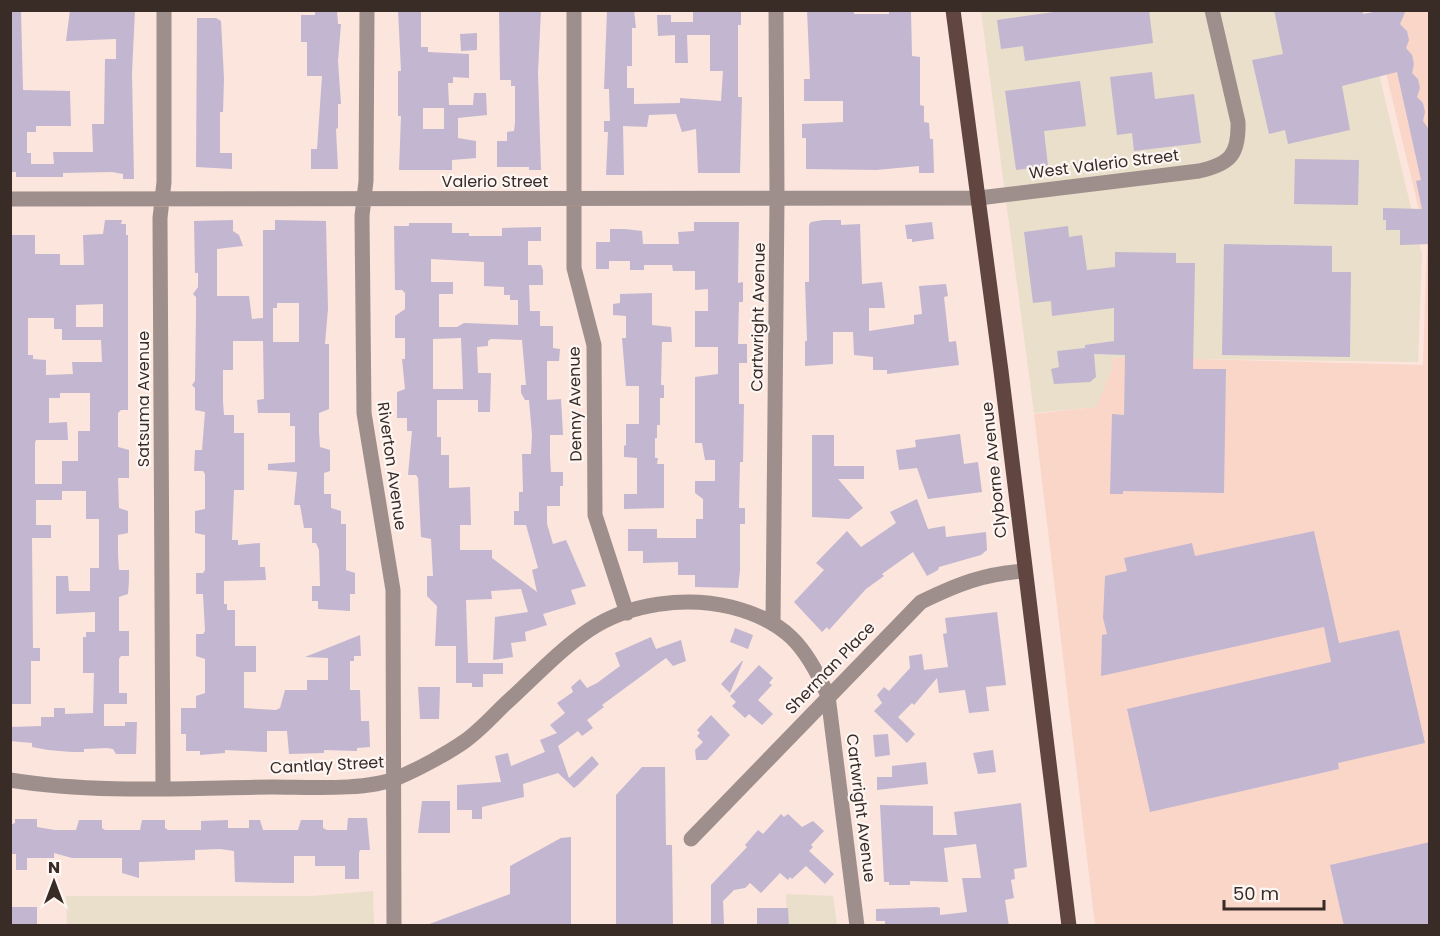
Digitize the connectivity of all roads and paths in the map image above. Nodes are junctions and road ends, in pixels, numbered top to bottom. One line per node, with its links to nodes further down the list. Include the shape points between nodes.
1 (164, 10): 12 (street, Satsuma Avenue)
2 (367, 10): 9 (street, Riverton Avenue)
3 (574, 10): 10 (street, Denny Avenue)
4 (776, 10): 11 (street, Cartwright Avenue)
5 (953, 10): 7 (main road, Clyborne Avenue)
6 (1212, 10): 7 (street, West Valerio Street, via 1238,122 1238,138 1231,157 1199,171)
7 (979, 198): 11 (street, Valerio Street); 13 (main road, Clyborne Avenue)
8 (10, 199): 12 (street, Valerio Street)
9 (364, 199): 10 (street, Valerio Street); 12 (street, Valerio Street); 17 (street, Riverton Avenue, via 364,413 393,590)
10 (575, 199): 11 (street, Valerio Street); 14 (street, Denny Avenue, via 574,268 594,345 595,515)
11 (777, 199): 15 (street, Cartwright Avenue)
12 (162, 200): 19 (street, Satsuma Avenue)
13 (1024, 571): 16 (street, Sherman Place, via 990,574 921,602); 23 (main road, Clyborne Avenue)
14 (627, 613): 15 (street, Cantlay Street, via 664,604 700,602 755,613); 17 (street, Cantlay Street, via 590,629 465,741)
15 (773, 624): 16 (street, Cartwright Avenue, via 793,637 813,661)
16 (828, 696): 20 (street, Sherman Place); 22 (street, Cartwright Avenue)
17 (396, 779): 19 (street, Cantlay Street, via 325,787); 21 (street, Riverton Avenue)
18 (10, 780): 19 (street, Cantlay Street, via 57,788)
19 (163, 787)
20 (691, 839)
21 (394, 926)
22 (857, 926)
23 (1069, 926)

